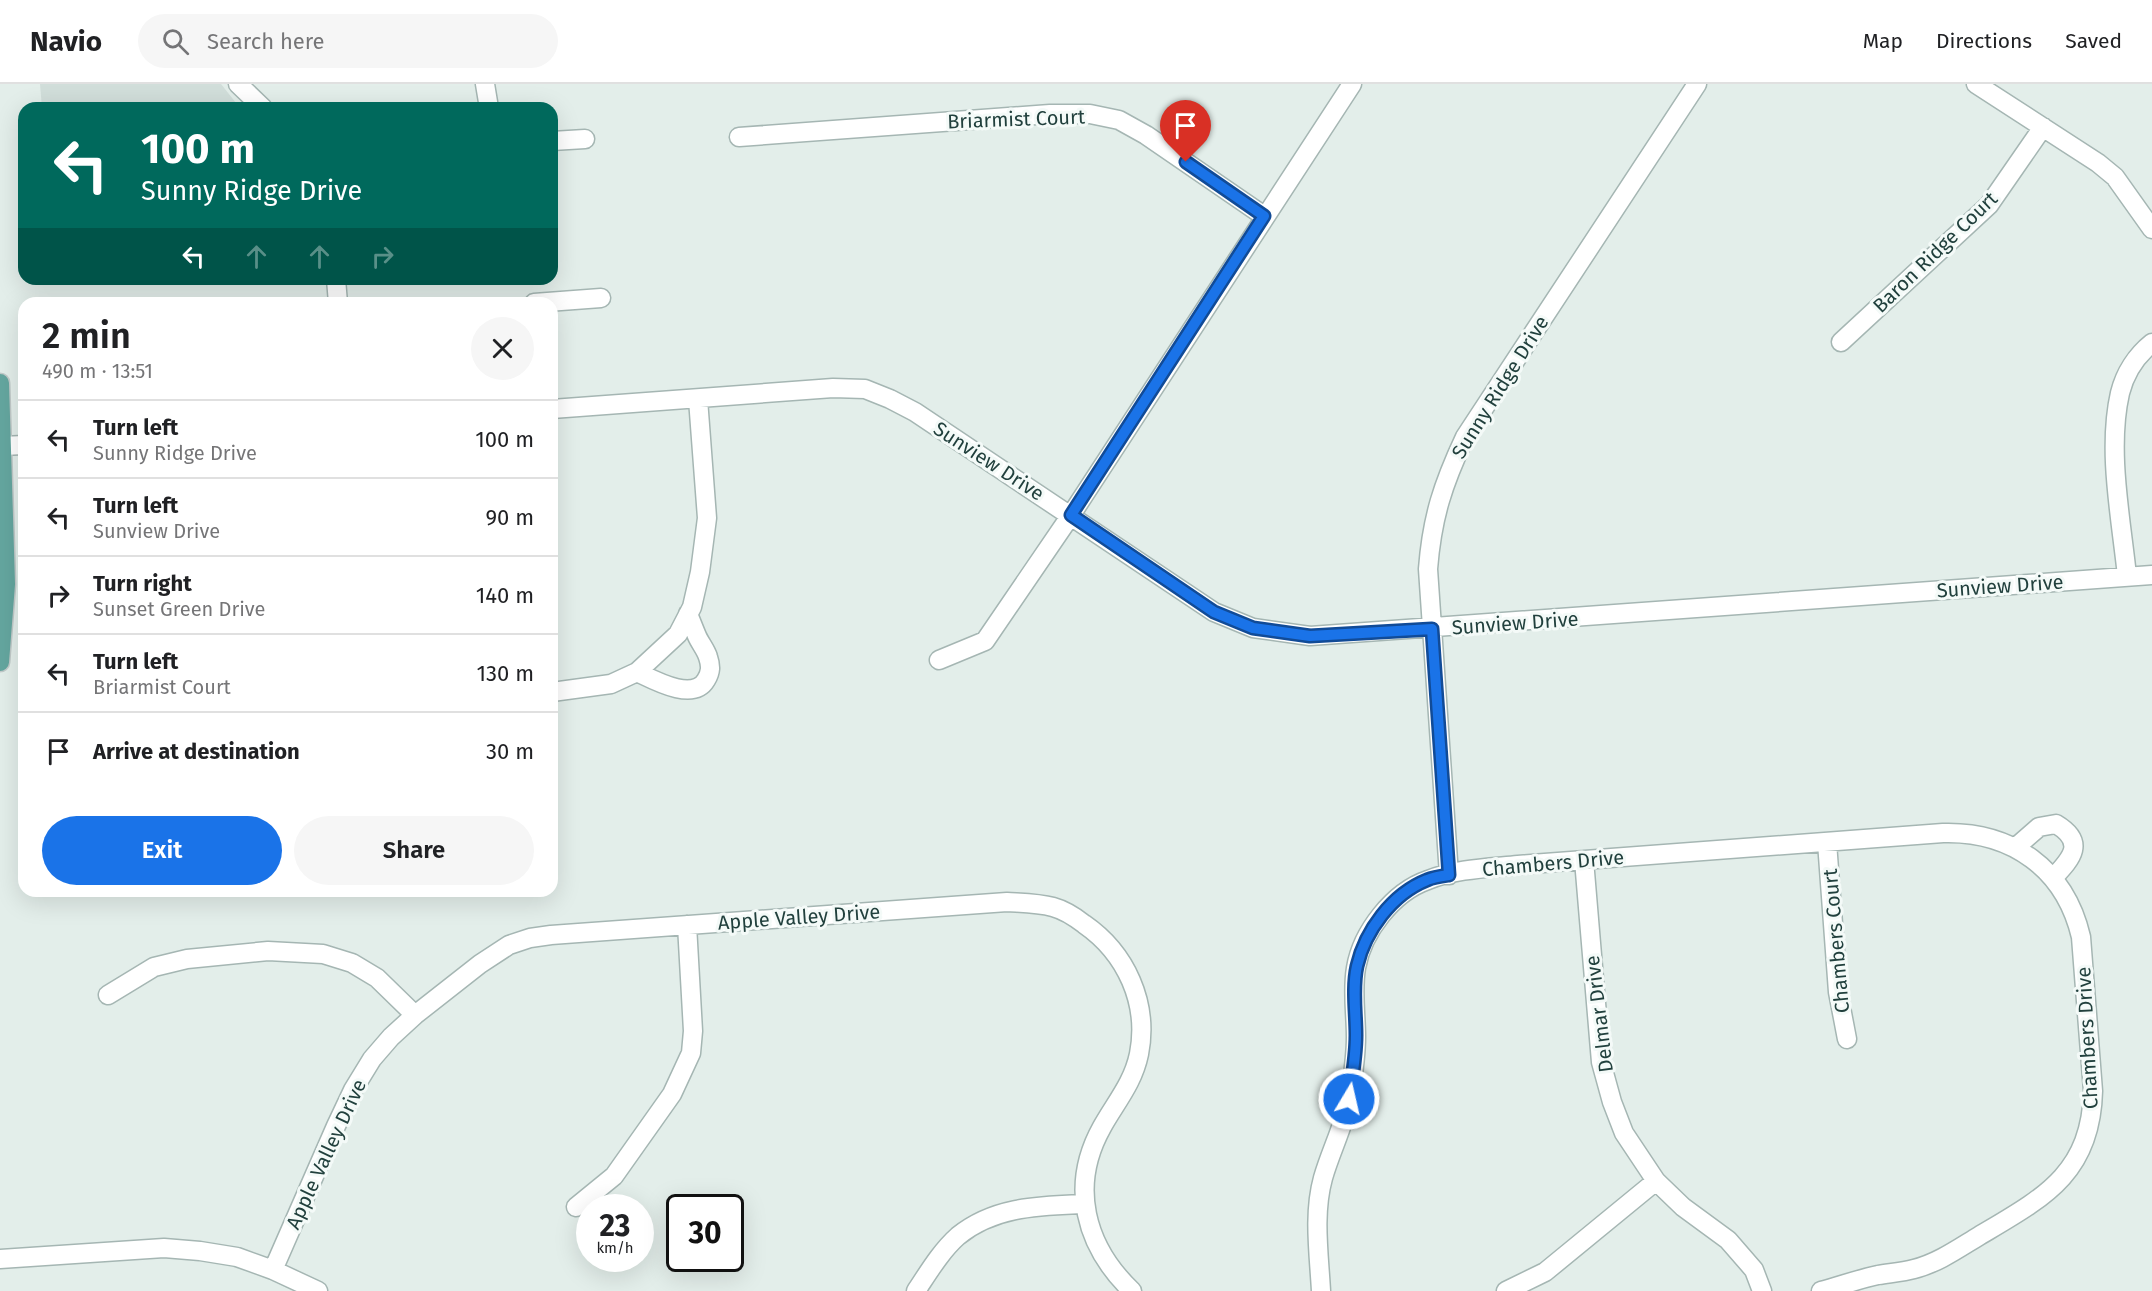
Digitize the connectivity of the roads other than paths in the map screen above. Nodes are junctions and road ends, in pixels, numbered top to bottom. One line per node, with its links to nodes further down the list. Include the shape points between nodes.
1 (238, 84): 6 (street)
2 (485, 84): 7 (street)
3 (1352, 84): 12 (street)
4 (1697, 84): 28 (street, Sunny Ridge Drive, via 1465,437 1446,478 1430,541)
5 (1976, 84): 8 (street)
6 (257, 102)
7 (488, 102)
8 (2043, 127): 13 (street, via 2115,177); 16 (street, Baron Ridge Court, via 1989,205)
9 (739, 137): 12 (street, Briarmist Court, via 1090,114 1119,120 1146,135)
10 (585, 139): 11 (street)
11 (558, 141)
12 (1264, 216): 23 (street)
13 (2152, 229)
14 (601, 298): 15 (street)
15 (558, 301)
16 (1841, 342)
17 (2152, 343): 25 (street, via 2141,352 2121,391 2114,445)
18 (0, 383): 22 (main road)
19 (698, 399): 20 (street, Sunview Drive); 23 (street, Sunview Drive, via 833,387 865,389 915,412); 27 (street, via 707,518 700,572)
20 (558, 409)
21 (18, 445): 22 (street)
22 (2, 446): 26 (main road)
23 (1071, 515): 28 (street, Sunview Drive, via 1214,612 1253,628 1310,636); 29 (street, via 985,641)
24 (2152, 575): 25 (street, Sunview Drive)
25 (2127, 576): 28 (street, Sunview Drive)
26 (3, 584): 30 (main road)
27 (688, 614): 31 (street, via 678,634); 31 (street, via 708,655 710,672 703,684 696,689 678,688)
28 (1432, 629): 36 (street, Sunny Ridge Drive)
29 (939, 660)
30 (0, 662)
31 (637, 672): 32 (street, via 611,684)
32 (558, 691)
33 (1827, 842): 34 (street, Chambers Drive, via 1963,832); 35 (street, Chambers Drive); 41 (street, Chambers Court, via 1838,992)
34 (2015, 848): 37 (street, Chambers Drive); 37 (street, via 2039,827 2056,824 2065,829 2073,846 2072,858)
35 (1584, 860): 36 (street, Chambers Drive, via 1483,868); 42 (street, Delmar Drive, via 1601,1062 1624,1133)
36 (1449, 875): 50 (street, Chambers Drive, via 1420,883 1389,906 1373,927 1356,967 1356,1038 1349,1099 1319,1200)
37 (2054, 877): 53 (street, Chambers Drive, via 2076,917 2081,937 2093,1091 2093,1115 2073,1165 2053,1189 2028,1208 1938,1260)
38 (687, 925): 40 (street, Apple Valley Drive, via 530,938 509,945 480,964); 43 (street, via 691,1053 672,1094 614,1176); 44 (street, Apple Valley Drive, via 1007,902 1054,907 1100,935 1128,972 1141,1015 1141,1031 1131,1079 1094,1142)
39 (108, 995): 40 (street, via 154,967 187,959 268,951 323,954 352,963 377,978)
40 (415, 1015): 46 (street, Apple Valley Drive, via 372,1059 353,1090)
41 (1847, 1039)
42 (1656, 1180): 51 (street, via 1545,1272); 52 (street, Delmar Drive, via 1683,1207 1728,1240 1754,1270)
43 (592, 1194)
44 (1085, 1204): 48 (street, via 1028,1206 976,1223 951,1243); 49 (street, Apple Valley Drive, via 1095,1243 1106,1263)
45 (0, 1259): 46 (street, via 164,1248 237,1257)
46 (273, 1270): 47 (street)
47 (318, 1291)
48 (916, 1291)
49 (1132, 1291)
50 (1322, 1291)
51 (1506, 1291)
52 (1762, 1291)
53 (1821, 1291)

